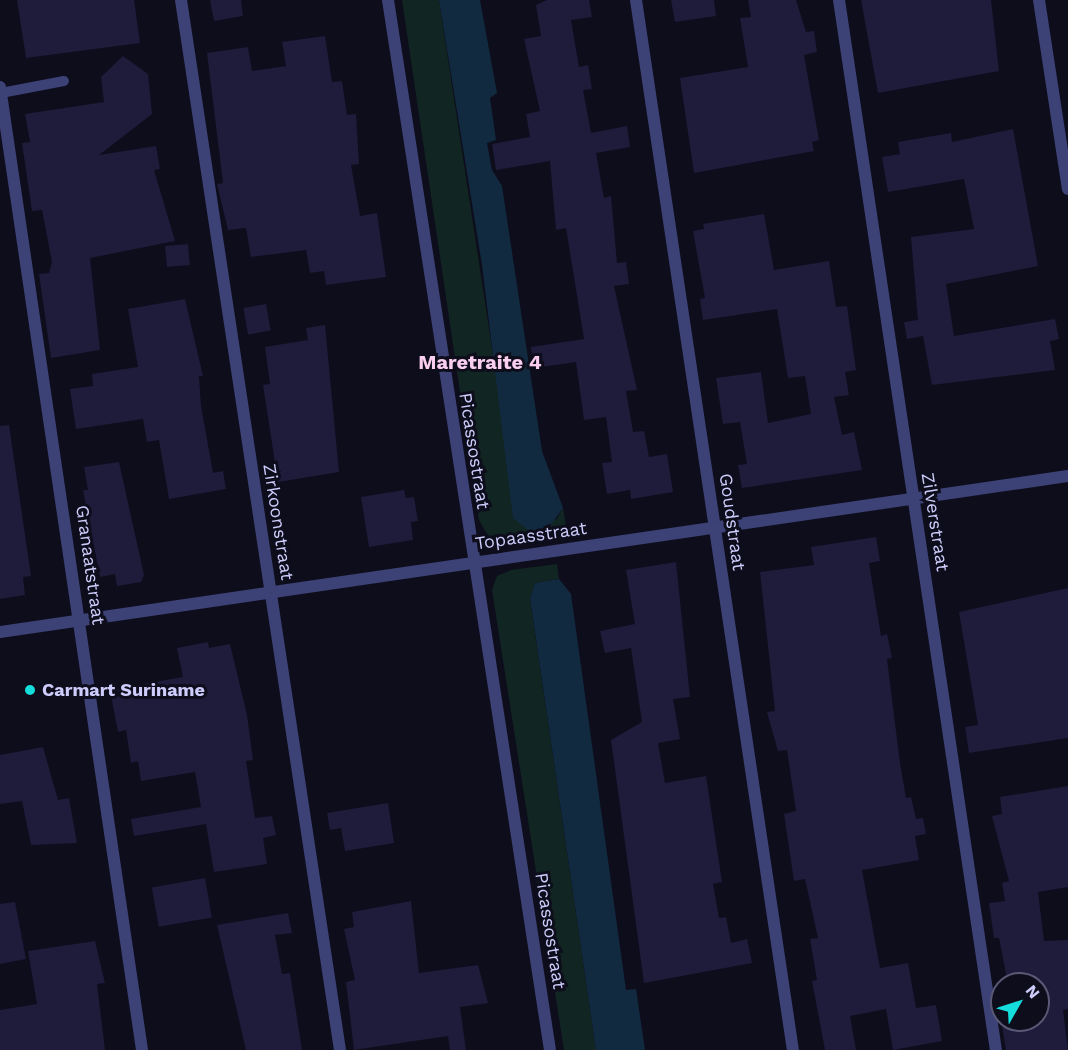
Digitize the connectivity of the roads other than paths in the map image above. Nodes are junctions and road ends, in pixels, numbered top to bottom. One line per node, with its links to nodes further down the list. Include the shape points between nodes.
1 (181, 0): 14 (street, Zirkoonstraat)
2 (388, 0): 13 (street, Picassostraat)
3 (636, 0): 12 (street, Goudstraat)
4 (839, 0): 11 (street, Zilverstraat)
5 (1039, 0): 8 (street)
6 (64, 81): 7 (lane)
7 (1, 90): 15 (street, Granaatstraat)
8 (1062, 104): 9 (street)
9 (1068, 189)
10 (1068, 476): 11 (street, Topaasstraat)
11 (913, 498): 12 (street, Topaasstraat); 21 (street, Zilverstraat)
12 (714, 528): 13 (street, Topaasstraat); 20 (street, Goudstraat)
13 (473, 562): 14 (street, Topaasstraat); 19 (street, Picassostraat)
14 (271, 594): 15 (street, Topaasstraat); 18 (street, Zirkoonstraat)
15 (81, 621): 16 (street, Topaasstraat); 17 (street, Granaatstraat, via 92,736)
16 (0, 632)
17 (142, 1050)
18 (340, 1050)
19 (550, 1050)
20 (792, 1050)
21 (996, 1050)

